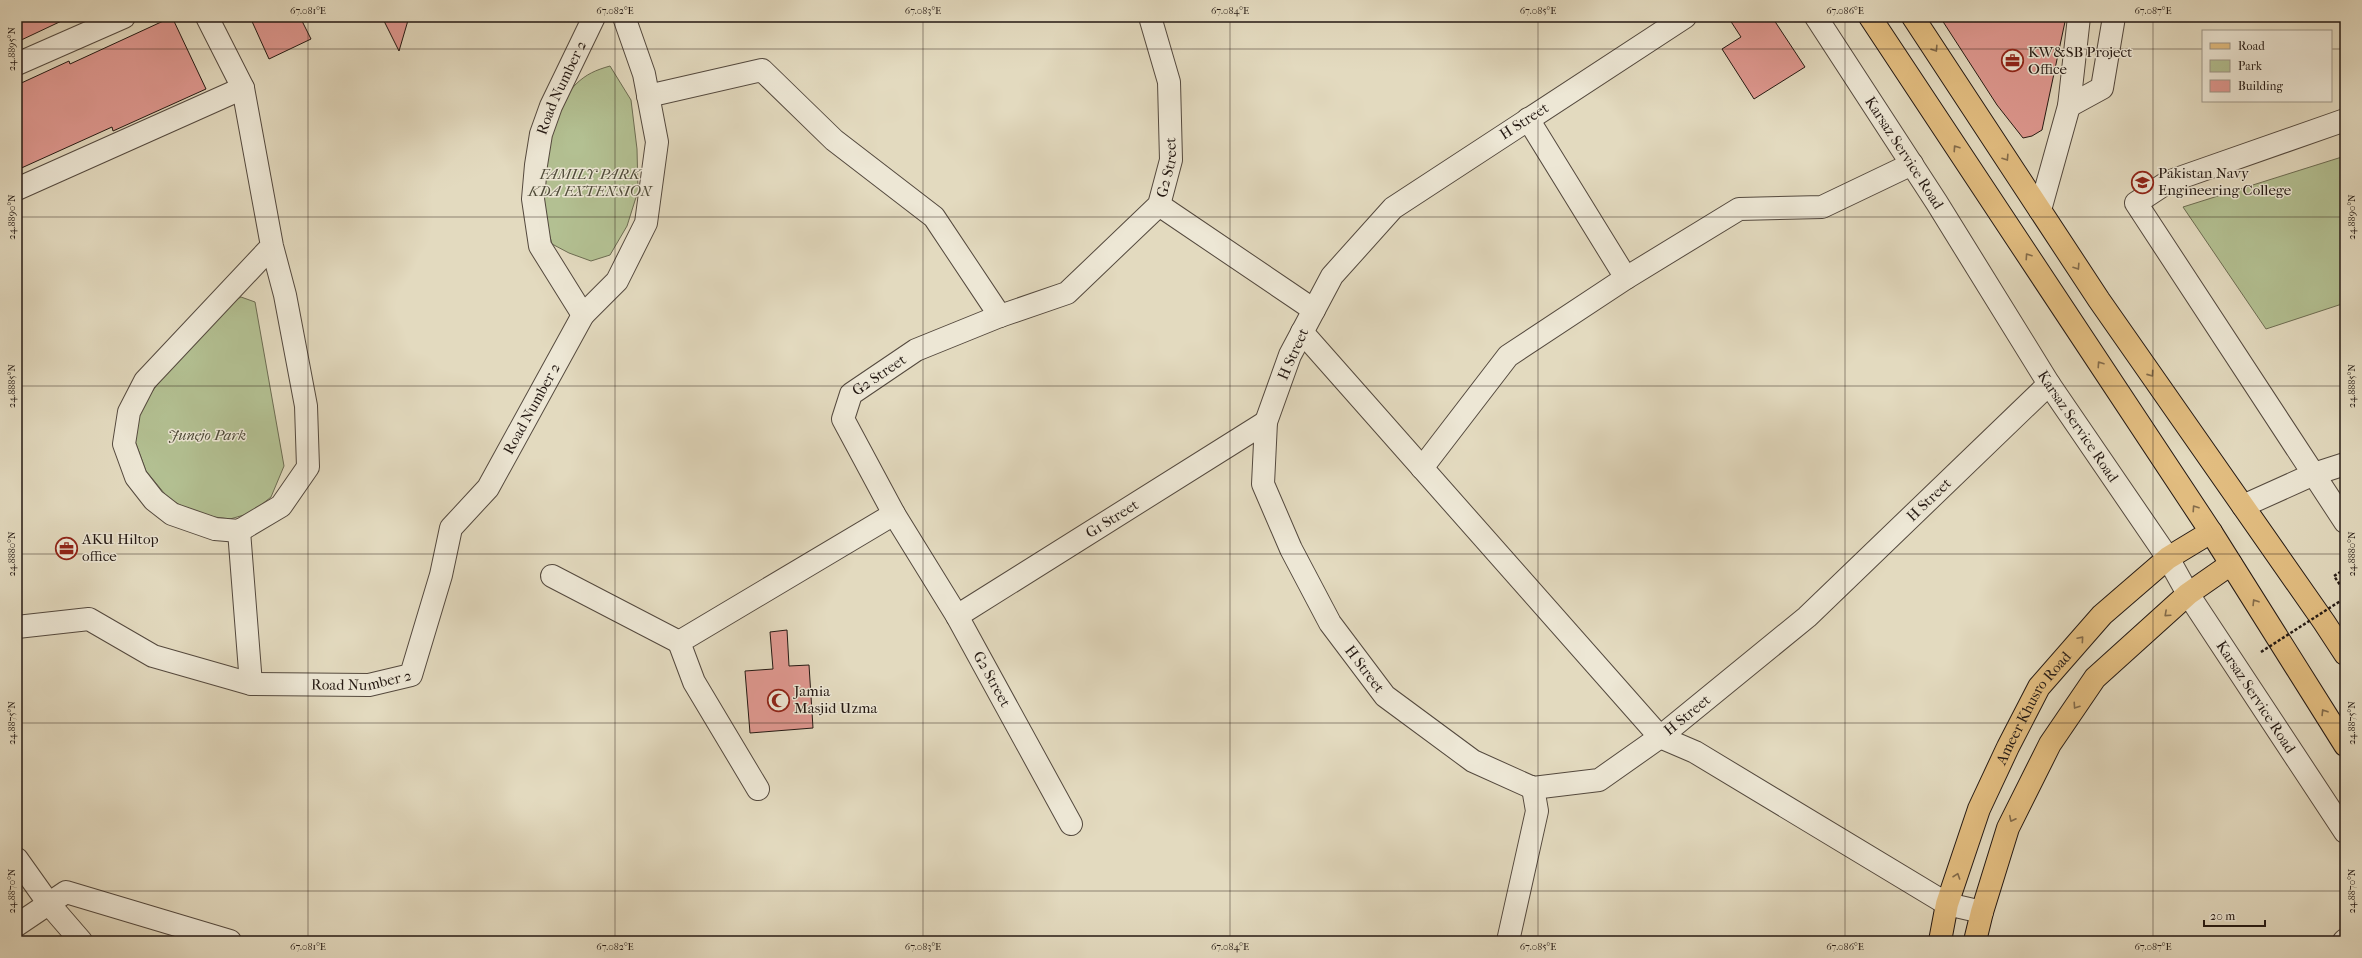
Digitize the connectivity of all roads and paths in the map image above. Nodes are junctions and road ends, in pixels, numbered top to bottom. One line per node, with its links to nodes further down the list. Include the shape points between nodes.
1 (124, 17): 12 (street)
2 (207, 17): 13 (street)
3 (594, 17): 25 (street, Road Number 2, via 551,106 541,134 533,199 540,246)
4 (624, 17): 14 (street, Road Number 2, via 644,74)
5 (1150, 17): 20 (street, G2 Street, via 1169,82 1171,160)
6 (1685, 17): 16 (street, H Street)
7 (1816, 17): 18 (street, Karsaz Service Road)
8 (1870, 17): 37 (main road, one-way to 8)
9 (1913, 17): 21 (main road, one-way to 21)
10 (2079, 17): 15 (street)
11 (2114, 17): 15 (street, via 2102,88)
12 (17, 64)
13 (243, 88): 19 (street); 22 (street)
14 (648, 96): 25 (street, Road Number 2, via 657,142 646,224 617,281); 26 (street, via 762,70 834,140 934,217)
15 (2069, 106): 21 (street)
16 (1528, 119): 23 (street); 24 (street, H Street, via 1393,208 1332,276)
17 (2345, 120): 32 (street, via 2168,182 2136,203)
18 (1912, 164): 23 (street, via 1822,207 1739,209); 28 (street, Karsaz Service Road)
19 (17, 189)
20 (1159, 205): 24 (street); 26 (street, G2 Street, via 1067,293)
21 (2040, 210): 33 (main road, one-way to 33, via 2099,300)
22 (272, 246): 36 (street, via 285,295 306,406 308,468 281,506); 36 (street, via 145,381 128,412 124,444 136,477 154,500 172,514 215,529)
23 (1626, 278): 31 (street, via 1508,356)
24 (1314, 310): 27 (street, H Street)
25 (583, 316): 50 (street, Road Number 2, via 488,488 451,528 441,575 411,675 369,685)
26 (1000, 316): 34 (street, G2 Street, via 916,350 851,394 843,419)
27 (1302, 332): 29 (street, H Street, via 1290,355); 31 (street)
28 (2049, 384): 38 (street, Karsaz Service Road); 51 (street, H Street, via 1807,617)
29 (1266, 422): 45 (street, G1 Street); 53 (street, H Street, via 1263,484 1291,549 1330,623 1385,696 1473,761)
30 (2345, 464): 32 (street)
31 (1422, 468): 51 (street)
32 (2314, 474): 33 (street); 35 (street)
33 (2243, 506): 49 (main road)
34 (894, 514): 45 (street, G2 Street); 47 (street)
35 (2345, 522)
36 (239, 531): 50 (street)
37 (2211, 532): 38 (main road, Ameer Khusro Road); 39 (main road)
38 (2168, 558): 43 (street, Karsaz Service Road); 59 (main road, Ameer Khusro Road, one-way to 38, via 1979,809 2039,687 2102,615)
39 (2231, 564): 43 (main road, Ameer Khusro Road); 52 (main road, one-way to 39)
40 (2345, 569): 42 (path, via 2334,576)
41 (552, 576): 47 (street)
42 (2345, 592)
43 (2188, 594): 56 (street, Karsaz Service Road); 60 (main road, Ameer Khusro Road, one-way to 60, via 2094,678 2050,744 2008,828)
44 (2345, 598): 48 (path, bridge)
45 (957, 616): 55 (street, G2 Street)
46 (17, 627): 50 (street, Road Number 2, via 90,620 153,656)
47 (679, 642): 54 (street, via 694,682)
48 (2261, 652)
49 (2345, 654)
50 (252, 684)
51 (1660, 737): 53 (street, H Street, via 1599,780); 59 (street, via 1695,752)
52 (2345, 745)
53 (1533, 788): 64 (street, via 1537,811)
54 (758, 789)
55 (1071, 824)
56 (2345, 832)
57 (17, 859): 58 (street)
58 (49, 904): 61 (street); 62 (street); 63 (street, via 66,892)
59 (1947, 904): 60 (street); 65 (main road, Ameer Khusro Road)
60 (1982, 912): 66 (main road, Ameer Khusro Road)
61 (17, 925)
62 (81, 941)
63 (230, 941)
64 (1508, 941)
65 (1940, 941)
66 (1975, 941)

